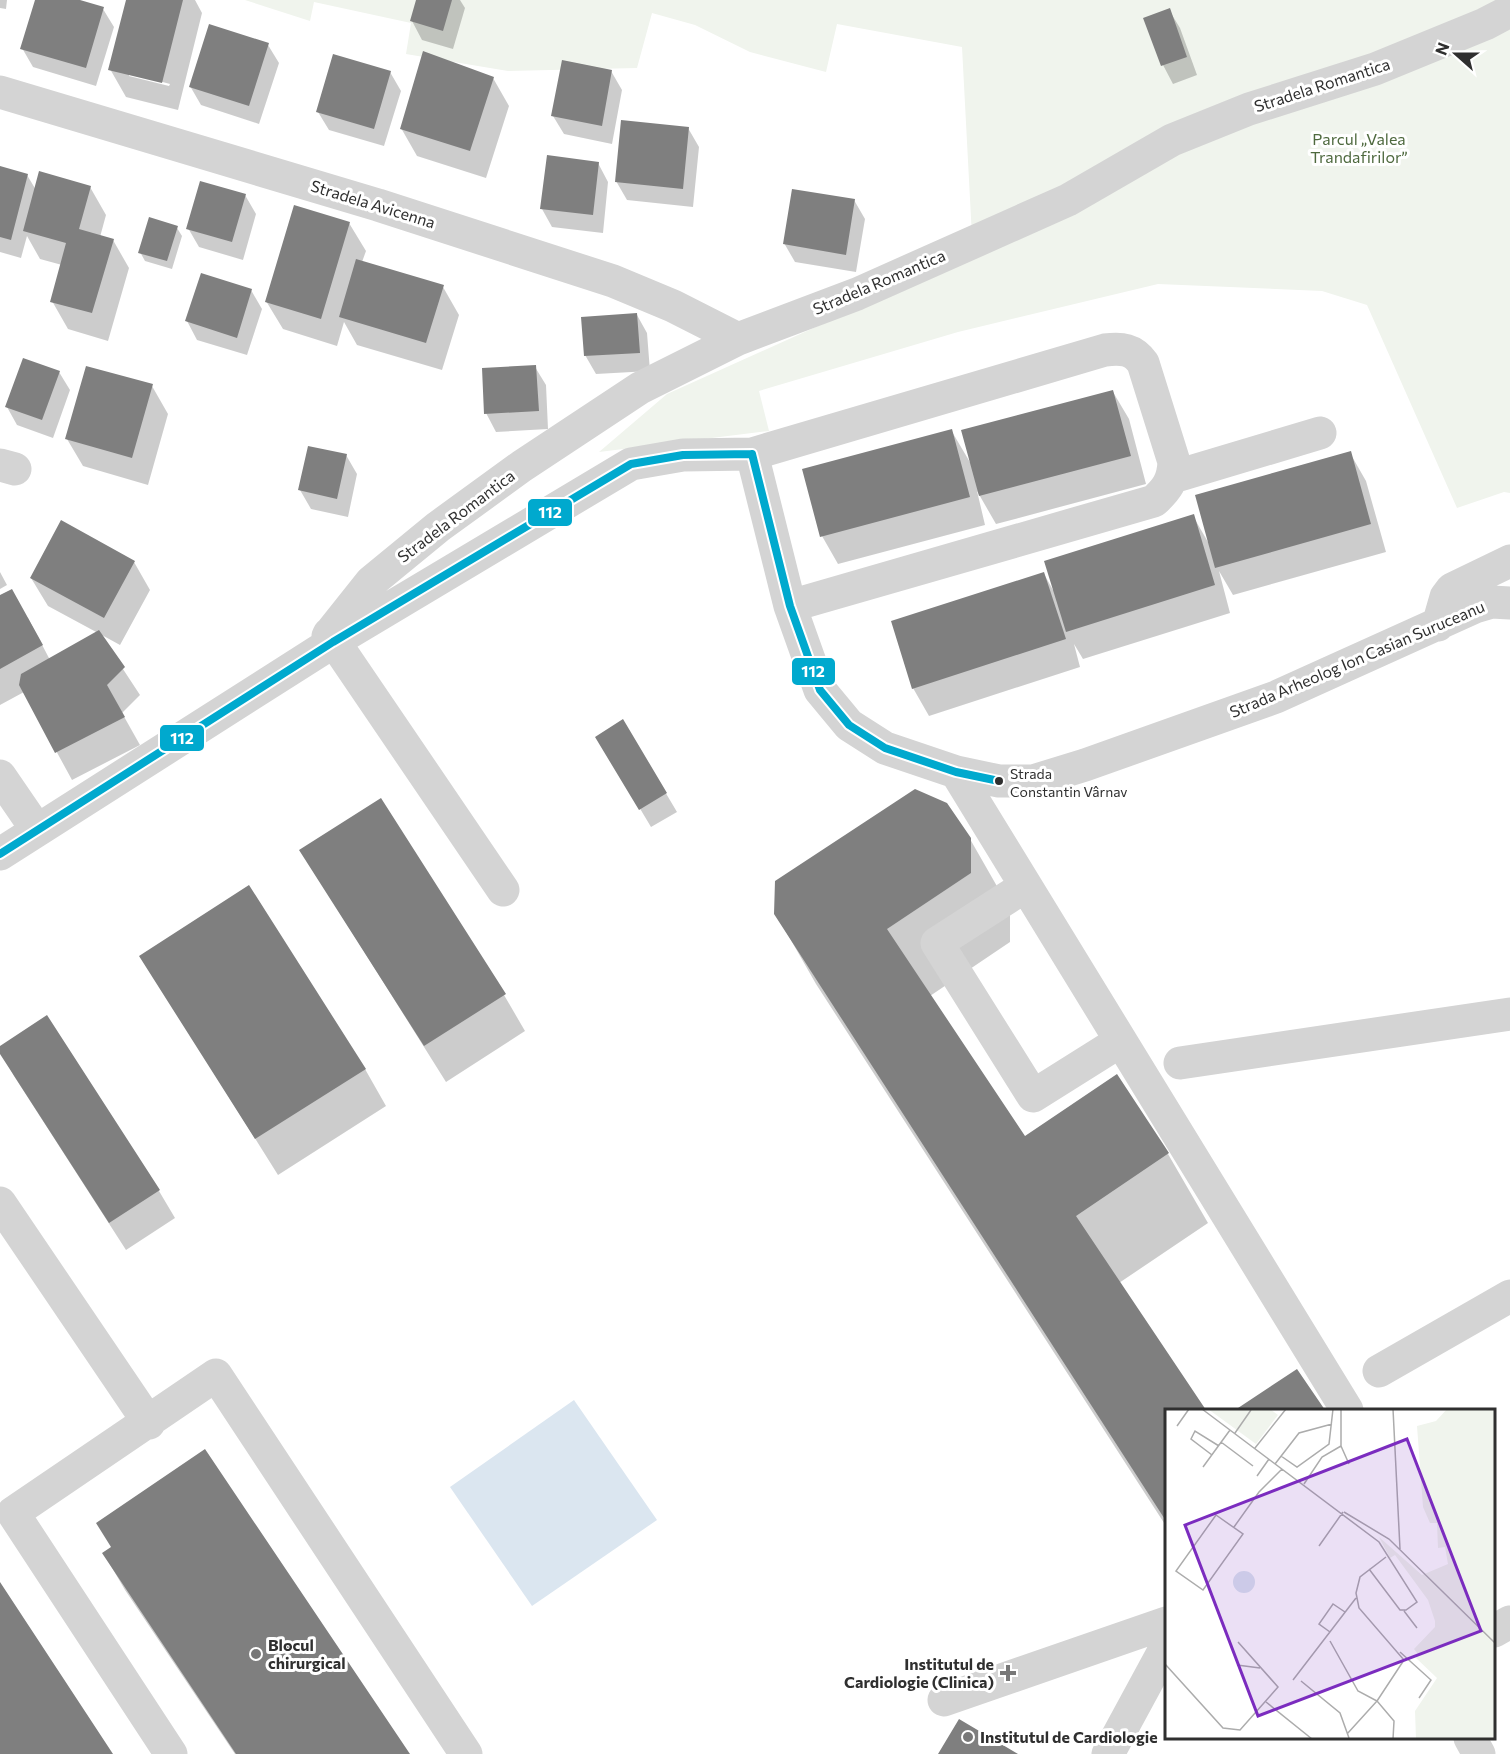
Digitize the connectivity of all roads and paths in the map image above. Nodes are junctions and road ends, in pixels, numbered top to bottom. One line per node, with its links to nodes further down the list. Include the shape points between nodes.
1 (1510, 11): 3 (street, Stradela Romantica, via 1376,69 1249,109 1172,140 1068,200 857,294)
2 (0, 92): 3 (street, Stradela Avicenna, via 378,205 613,281)
3 (738, 339): 11 (street, Stradela Romantica, via 640,388 438,527 371,582)
4 (1320, 433): 6 (street)
5 (752, 454): 6 (street, via 1121,348 1136,353 1143,363 1174,462); 9 (street); 11 (street, via 683,455 631,464)
6 (1173, 477): 9 (street, via 1154,501)
7 (1510, 561): 10 (street, via 1452,589)
8 (1510, 603): 10 (street, Strada Arheolog Ion Casian Suruceanu, via 1492,602 1475,607)
9 (790, 606): 12 (street, via 820,690 849,725 885,748)
10 (1438, 625): 12 (street, Strada Arheolog Ion Casian Suruceanu, via 1276,697 1033,781 999,781)
11 (324, 644): 14 (street); 17 (street)
12 (956, 772): 16 (street)
13 (0, 776): 14 (street)
14 (37, 830): 15 (street)
15 (0, 854)
16 (1024, 887): 19 (street); 19 (street, via 937,943 1034,1096)
17 (503, 890)
18 (1510, 1014): 20 (street)
19 (1119, 1042): 24 (street)
20 (1180, 1063)
21 (0, 1203): 25 (street)
22 (1510, 1296): 23 (street)
23 (1379, 1371)
24 (1346, 1409)
25 (149, 1423): 30 (street, via 13,1513); 31 (street, via 216,1375)
26 (1165, 1624): 28 (street)
27 (1165, 1651): 32 (street)
28 (944, 1700)
29 (1471, 1739): 33 (street)
30 (171, 1754)
31 (466, 1754)
32 (1108, 1754)
33 (1479, 1754)

